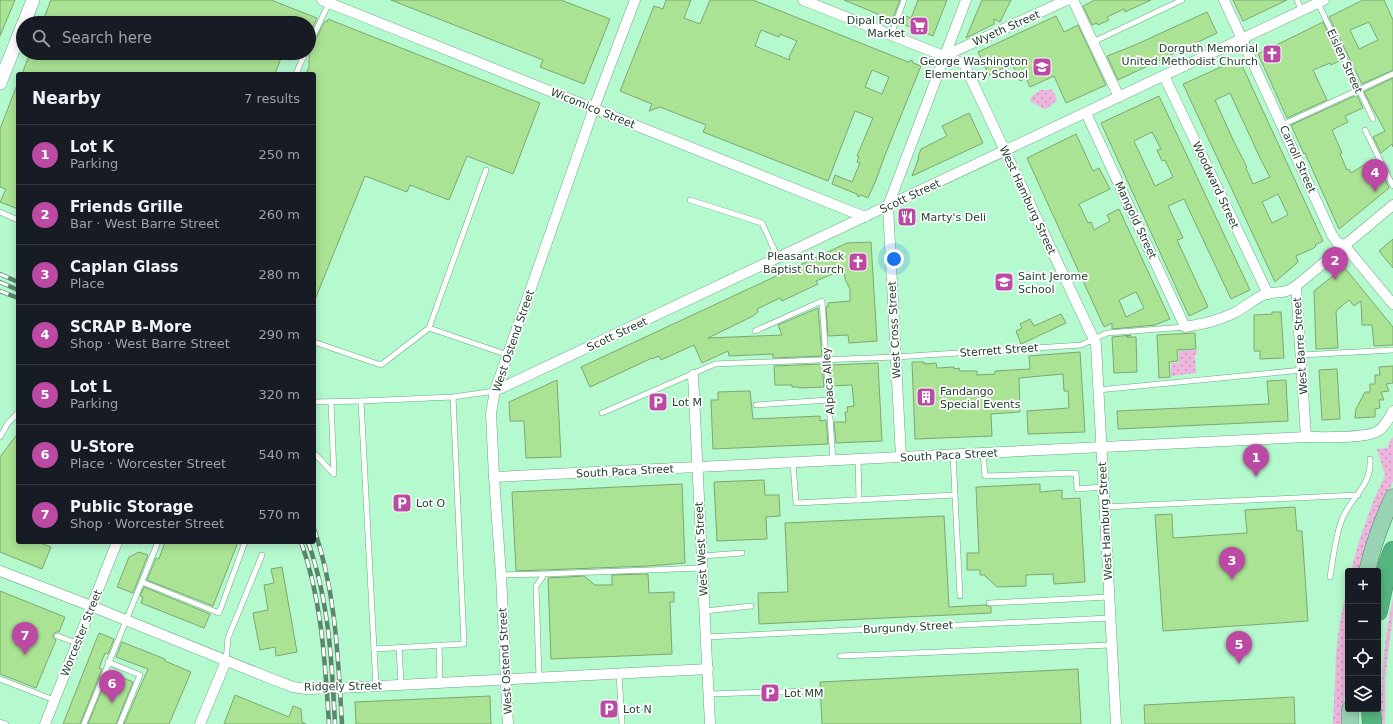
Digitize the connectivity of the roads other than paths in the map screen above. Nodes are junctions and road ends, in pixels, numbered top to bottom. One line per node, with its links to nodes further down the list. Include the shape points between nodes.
1 (33, 0): 14 (street)
2 (803, 0): 16 (street, West Hamburg Street)
3 (904, 0): 16 (lane)
4 (966, 0): 20 (street, West Cross Street)
5 (1067, 0): 20 (street, Wyeth Street)
6 (1073, 0): 19 (street)
7 (1182, 0): 19 (lane)
8 (1224, 0): 17 (street, Carroll Street)
9 (1297, 0): 13 (lane)
10 (632, 1): 28 (street, West Ostend Street)
11 (325, 2): 15 (lane); 28 (street, Wicomico Street)
12 (1321, 2): 13 (street, Scott Street); 26 (lane, Eislen Street)
13 (1302, 11): 17 (street, Scott Street)
14 (26, 16)
15 (316, 26)
16 (890, 35): 20 (street, West Hamburg Street)
17 (1242, 39): 24 (street, Scott Street); 31 (street, Carroll Street)
18 (16, 42): 25 (street)
19 (1093, 42): 27 (street)
20 (944, 56): 33 (street, West Hamburg Street, via 964,64); 38 (street, West Cross Street)
21 (302, 60): 22 (lane)
22 (297, 72)
23 (1393, 74): 26 (lane)
24 (1164, 76): 27 (street, Scott Street); 45 (street, Woodward Street)
25 (0, 83)
26 (1359, 90): 30 (lane, Eislen Street); 31 (lane)
27 (1118, 97): 29 (street, Scott Street)
28 (594, 108): 40 (street, Wicomico Street); 53 (street, West Ostend Street)
29 (1086, 113): 33 (street, Scott Street); 47 (street, Mangold Street)
30 (1373, 119)
31 (1282, 125): 42 (street, Carroll Street, via 1332,235)
32 (1365, 130): 35 (lane)
33 (1005, 151): 38 (street, Scott Street); 50 (street, West Hamburg Street)
34 (486, 170): 48 (lane)
35 (1393, 186)
36 (690, 200): 43 (lane, via 762,223)
37 (1393, 205): 42 (street, West Barre Street)
38 (888, 206): 40 (street, Scott Street); 55 (street, West Cross Street)
39 (0, 212): 41 (lane)
40 (865, 217): 43 (street, Scott Street)
41 (16, 219)
42 (1344, 246): 44 (street, West Barre Street); 46 (street, Carroll Street)
43 (778, 258): 60 (street, Scott Street)
44 (1296, 286): 45 (street, Sterrett Street, via 1289,291); 54 (street, West Barre Street)
45 (1268, 294): 47 (street, Sterrett Street, via 1220,319)
46 (1393, 304)
47 (1185, 327): 50 (lane, Sterrett Street, via 1108,333)
48 (429, 328): 51 (lane, via 381,365); 53 (lane)
49 (755, 331): 56 (lane, Alpaca Alley, via 822,301)
50 (1093, 339): 55 (lane, Sterrett Street, via 1081,345); 59 (street, West Hamburg Street, via 1096,344)
51 (316, 343)
52 (1393, 350): 54 (lane)
53 (508, 355): 60 (street, West Ostend Street)
54 (1300, 355): 57 (street, West Barre Street)
55 (896, 357): 56 (lane, Sterrett Street); 76 (street, West Cross Street)
56 (826, 359): 58 (lane, Sterrett Street, via 715,364); 62 (lane, Alpaca Alley)
57 (1302, 370): 59 (lane); 71 (street, West Barre Street)
58 (693, 375): 68 (lane, Sterrett Street); 81 (street, West West Street)
59 (1098, 390): 72 (street, West Hamburg Street)
60 (495, 391): 61 (lane); 82 (street, West Ostend Street, via 491,413)
61 (453, 397): 63 (lane); 115 (lane, via 464,644)
62 (829, 400): 66 (lane); 79 (lane, Alpaca Alley)
63 (361, 401): 65 (lane); 118 (lane)
64 (316, 402): 65 (lane)
65 (331, 402): 75 (lane, via 334,474)
66 (756, 405)
67 (1393, 412): 71 (street, South Paca Street, via 1382,428 1374,433 1359,436)
68 (602, 414)
69 (16, 416): 70 (lane, via 8,423)
70 (0, 437)
71 (1306, 437): 72 (street, South Paca Street)
72 (1101, 447): 73 (street, South Paca Street); 83 (street, West Hamburg Street)
73 (984, 453): 74 (street, South Paca Street); 83 (lane, via 985,476 1076,472 1077,489)
74 (953, 455): 76 (street, South Paca Street); 84 (lane)
75 (316, 456)
76 (901, 457): 78 (street, South Paca Street)
77 (1370, 458): 85 (lane, via 1371,469 1366,484)
78 (858, 459): 79 (street, South Paca Street); 87 (lane)
79 (833, 461): 80 (street, South Paca Street)
80 (794, 463): 81 (street, South Paca Street); 87 (lane, via 796,503)
81 (697, 467): 82 (street, South Paca Street); 95 (street, West West Street)
82 (494, 478): 100 (street, West Ostend Street)
83 (1103, 487): 88 (street, West Hamburg Street)
84 (955, 495): 87 (lane); 103 (lane)
85 (1358, 495): 88 (lane); 101 (lane, via 1347,508 1341,522)
86 (1393, 496): 97 (main road)
87 (859, 500)
88 (1104, 507): 104 (street, West Hamburg Street)
89 (116, 544): 107 (street, Worcester Street)
90 (157, 544): 102 (lane)
91 (243, 544): 102 (lane, via 219,613)
92 (1393, 551): 106 (highway)
93 (742, 553): 95 (lane)
94 (262, 555): 120 (lane, via 228,638)
95 (702, 556): 96 (street, West West Street)
96 (702, 568): 99 (lane); 109 (street, West West Street)
97 (1368, 568)
98 (0, 571): 107 (street, Ridgely Street)
99 (543, 574): 100 (lane); 124 (lane, via 536,586)
100 (501, 575): 126 (street, West Ostend Street)
101 (1330, 577)
102 (142, 582): 111 (lane)
103 (960, 596)
104 (1109, 597): 105 (lane); 110 (street, West Hamburg Street)
105 (989, 603)
106 (1379, 604)
107 (91, 606): 111 (street, Ridgely Street); 114 (street, Worcester Street)
108 (751, 606): 109 (lane)
109 (705, 611): 113 (street, West West Street)
110 (1110, 618): 113 (lane, Burgundy Street); 116 (street, West Hamburg Street)
111 (127, 620): 120 (street, Ridgely Street); 121 (lane)
112 (57, 636): 114 (lane)
113 (706, 636): 122 (street, West West Street)
114 (77, 643): 132 (street, Worcester Street)
115 (439, 645): 117 (lane); 127 (lane)
116 (1112, 645): 119 (lane); 144 (street, West Hamburg Street)
117 (399, 647): 118 (lane); 128 (lane)
118 (374, 649): 129 (lane)
119 (840, 656)
120 (226, 660): 129 (street, Ridgely Street, via 306,689); 140 (street)
121 (108, 662): 138 (lane); 139 (lane, via 140,675)
122 (708, 668): 123 (street, Ridgely Street); 131 (street, West West Street)
123 (619, 673): 124 (street, Ridgely Street); 142 (lane)
124 (539, 678): 126 (street, Ridgely Street)
125 (0, 679): 132 (lane)
126 (506, 679): 127 (street, Ridgely Street); 141 (street, West Ostend Street)
127 (440, 683): 128 (street, Ridgely Street)
128 (401, 685): 129 (street, Ridgely Street)
129 (376, 686)
130 (810, 691): 131 (lane)
131 (709, 694): 143 (street, West West Street)
132 (54, 700): 137 (street, Worcester Street)
133 (1350, 712): 145 (main road)
134 (1371, 712): 146 (highway)
135 (0, 722): 136 (lane)
136 (6, 724)
137 (45, 724)
138 (84, 724)
139 (120, 724)
140 (200, 724)
141 (508, 724)
142 (622, 724)
143 (710, 724)
144 (1116, 724)
145 (1350, 724)
146 (1372, 724)

